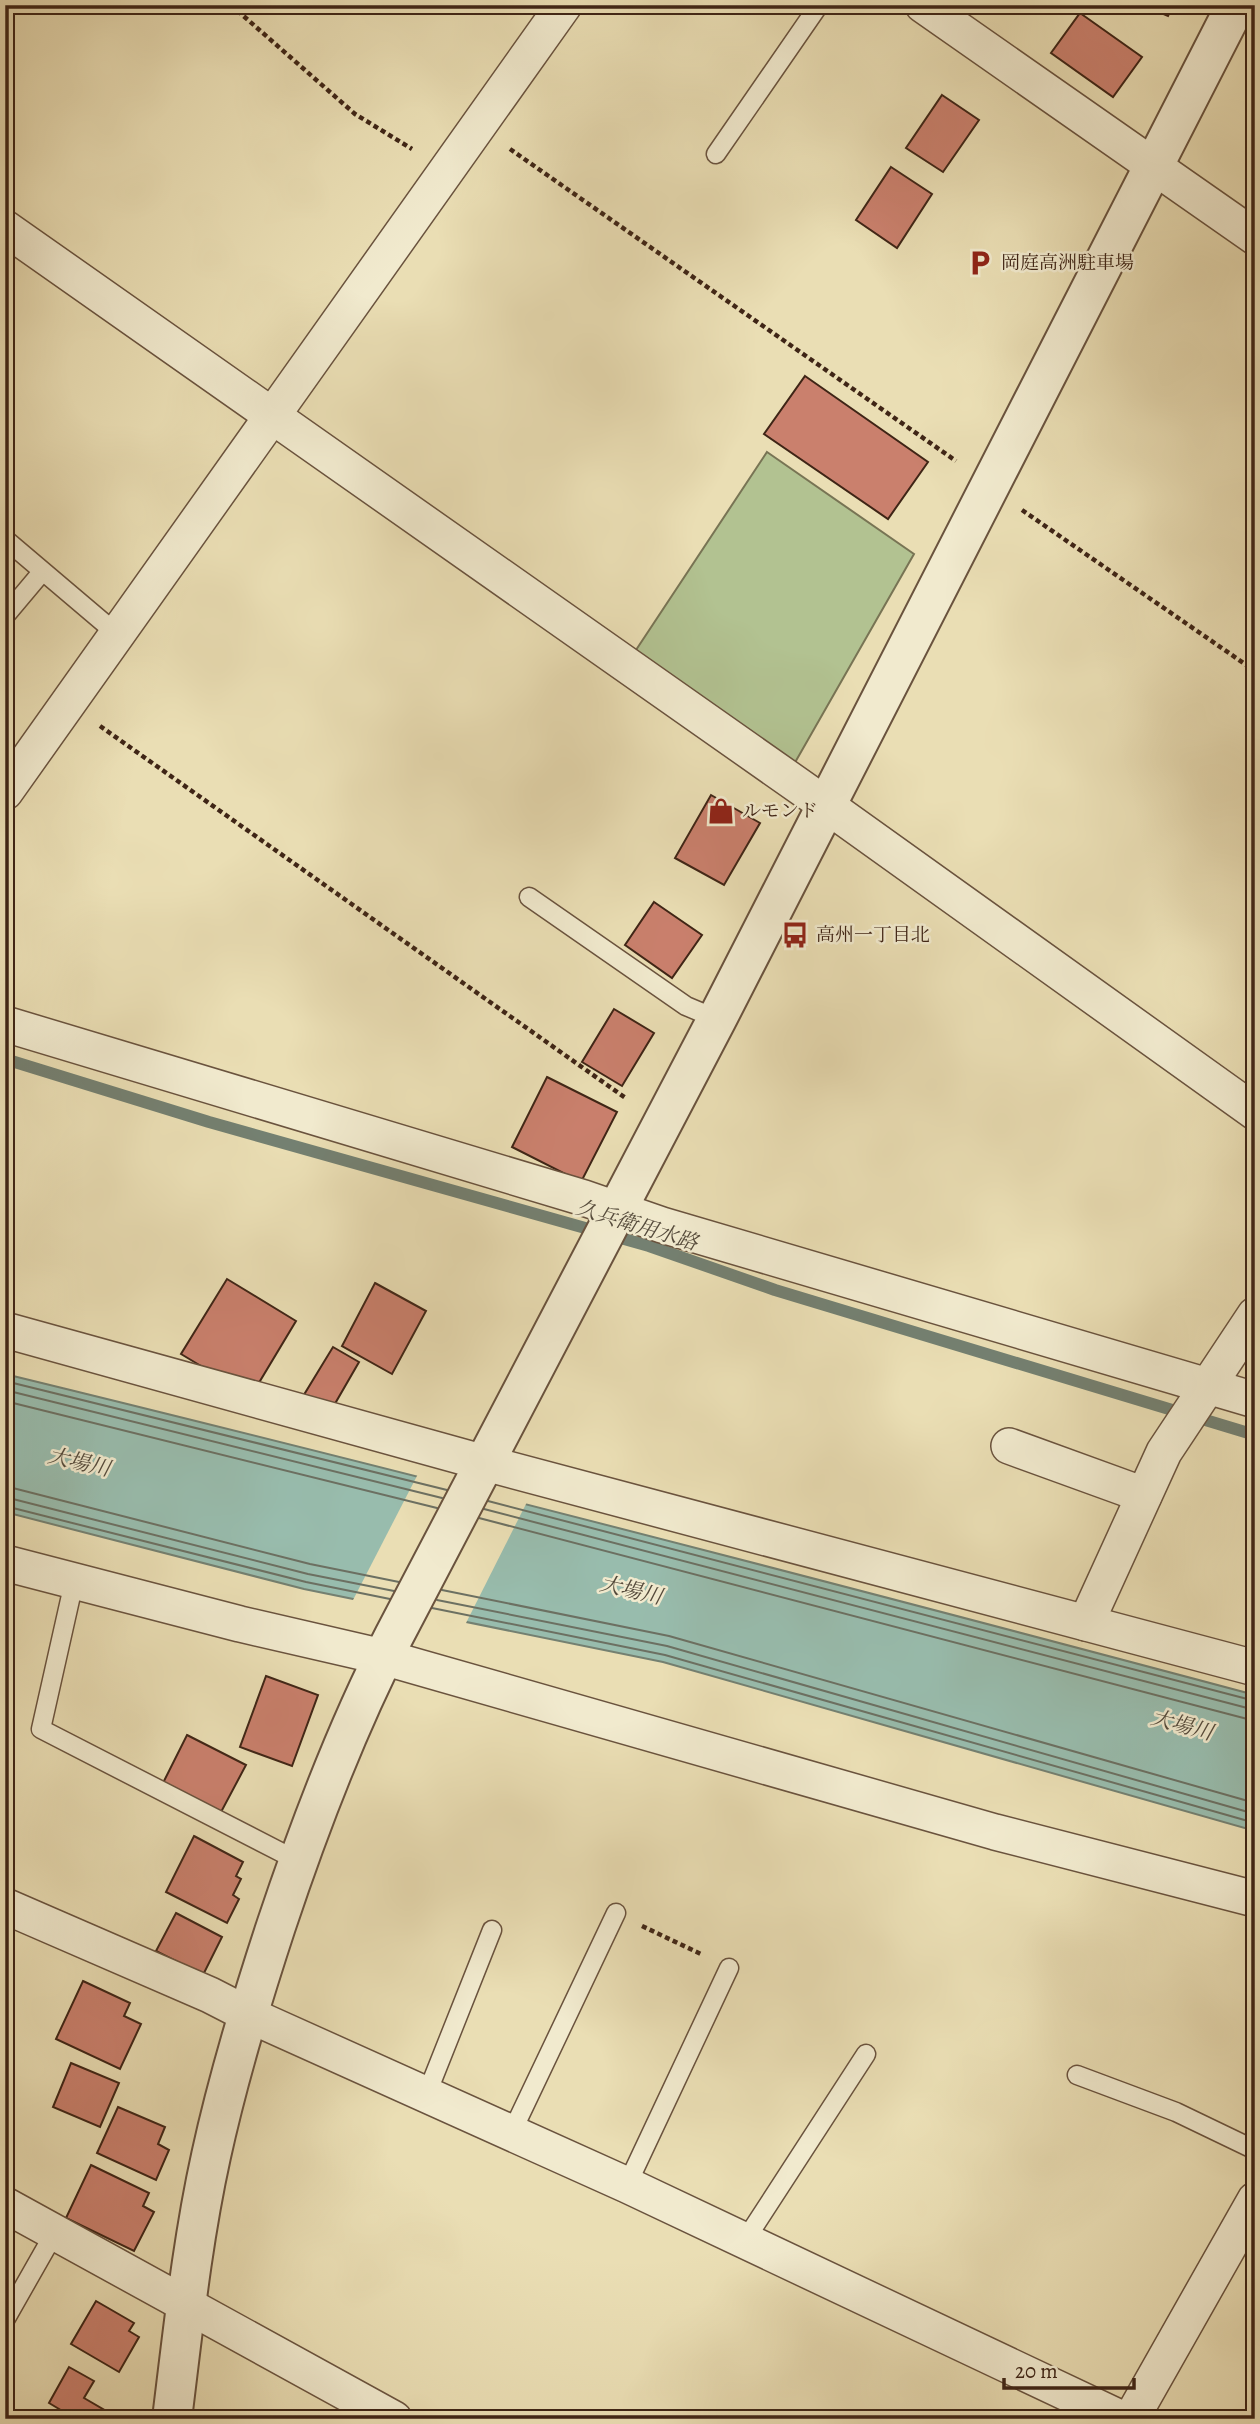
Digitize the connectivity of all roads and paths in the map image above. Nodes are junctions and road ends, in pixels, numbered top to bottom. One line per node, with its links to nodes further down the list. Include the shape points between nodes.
1 (231, 5): 7 (path, via 355,114)
2 (564, 5): 6 (street)
3 (818, 5): 8 (lane)
4 (923, 5): 9 (street)
5 (1236, 5): 9 (street)
6 (477, 126): 12 (street); 13 (path)
7 (417, 152)
8 (716, 154)
9 (1153, 167): 11 (street); 22 (street)
10 (5, 228): 12 (street)
11 (1255, 237)
12 (272, 416): 18 (street); 22 (street)
13 (965, 467)
14 (1019, 507): 19 (path)
15 (5, 539): 16 (lane)
16 (43, 572): 17 (lane); 18 (lane)
17 (5, 615)
18 (117, 634): 20 (street)
19 (1255, 671)
20 (68, 704): 21 (street); 26 (path)
21 (5, 792)
22 (826, 805): 24 (street); 27 (street)
23 (529, 898): 24 (lane, via 686,1006)
24 (717, 1019): 28 (street)
25 (5, 1024): 28 (street)
26 (631, 1102)
27 (1255, 1112)
28 (617, 1208): 31 (street); 34 (street)
29 (1255, 1315): 31 (street)
30 (5, 1330): 34 (street)
31 (1207, 1385): 32 (street); 35 (street, via 1164,1452)
32 (1255, 1400)
33 (1009, 1446): 35 (street)
34 (480, 1473): 38 (street); 39 (street)
35 (1144, 1495): 38 (street)
36 (5, 1563): 37 (street)
37 (74, 1582): 39 (street); 41 (lane, via 41,1729)
38 (1086, 1623): 40 (street)
39 (389, 1646): 41 (street, via 349,1731); 42 (street, via 995,1832)
40 (1255, 1668)
41 (298, 1861): 47 (street)
42 (1255, 1899)
43 (5, 1906): 47 (street)
44 (615, 1913): 46 (path); 51 (lane)
45 (492, 1930): 50 (lane)
46 (729, 1968): 53 (lane)
47 (247, 2014): 50 (street); 58 (street, via 210,2157)
48 (866, 2054): 57 (lane)
49 (1077, 2075): 52 (lane, via 1176,2112)
50 (426, 2096): 51 (street)
51 (511, 2134): 53 (street)
52 (1255, 2150)
53 (627, 2185): 57 (street)
54 (1255, 2200): 63 (street)
55 (5, 2204): 56 (street)
56 (55, 2232): 58 (street); 59 (lane)
57 (744, 2242): 62 (street)
58 (186, 2302): 60 (street); 61 (street)
59 (5, 2320)
60 (172, 2419)
61 (394, 2419)
62 (1122, 2419)
63 (1132, 2419)

